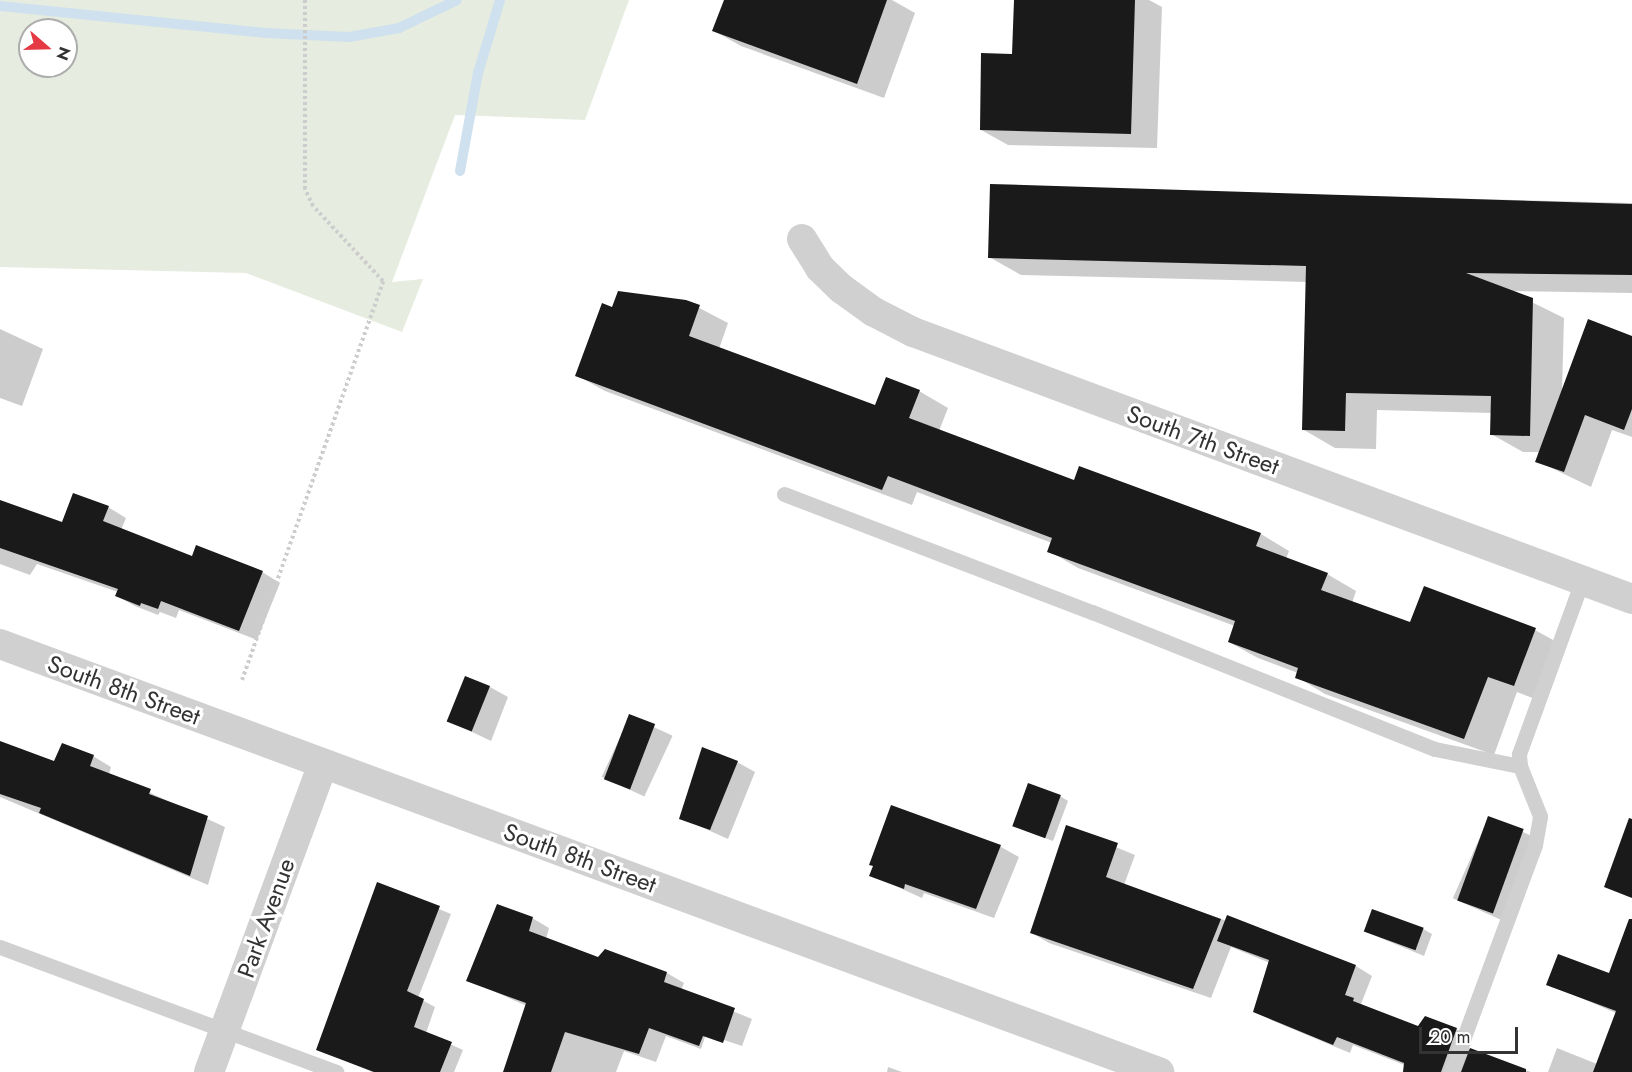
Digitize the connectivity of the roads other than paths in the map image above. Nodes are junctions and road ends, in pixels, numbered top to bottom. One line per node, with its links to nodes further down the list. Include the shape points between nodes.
1 (802, 239): 3 (street, South 7th Street, via 820,268 842,289 913,332)
2 (784, 494): 7 (lane, via 1435,749 1474,760)
3 (1582, 581): 4 (street, South 7th Street); 7 (lane, via 1523,738)
4 (1632, 599)
5 (0, 644): 6 (street, South 8th Street)
6 (323, 764): 9 (street, Park Avenue); 12 (street, South 8th Street)
7 (1520, 766): 13 (lane, via 1537,801 1538,831)
8 (0, 947): 9 (lane)
9 (224, 1030): 10 (street, Park Avenue); 11 (lane)
10 (209, 1072)
11 (338, 1072)
12 (1160, 1072)
13 (1451, 1072)

